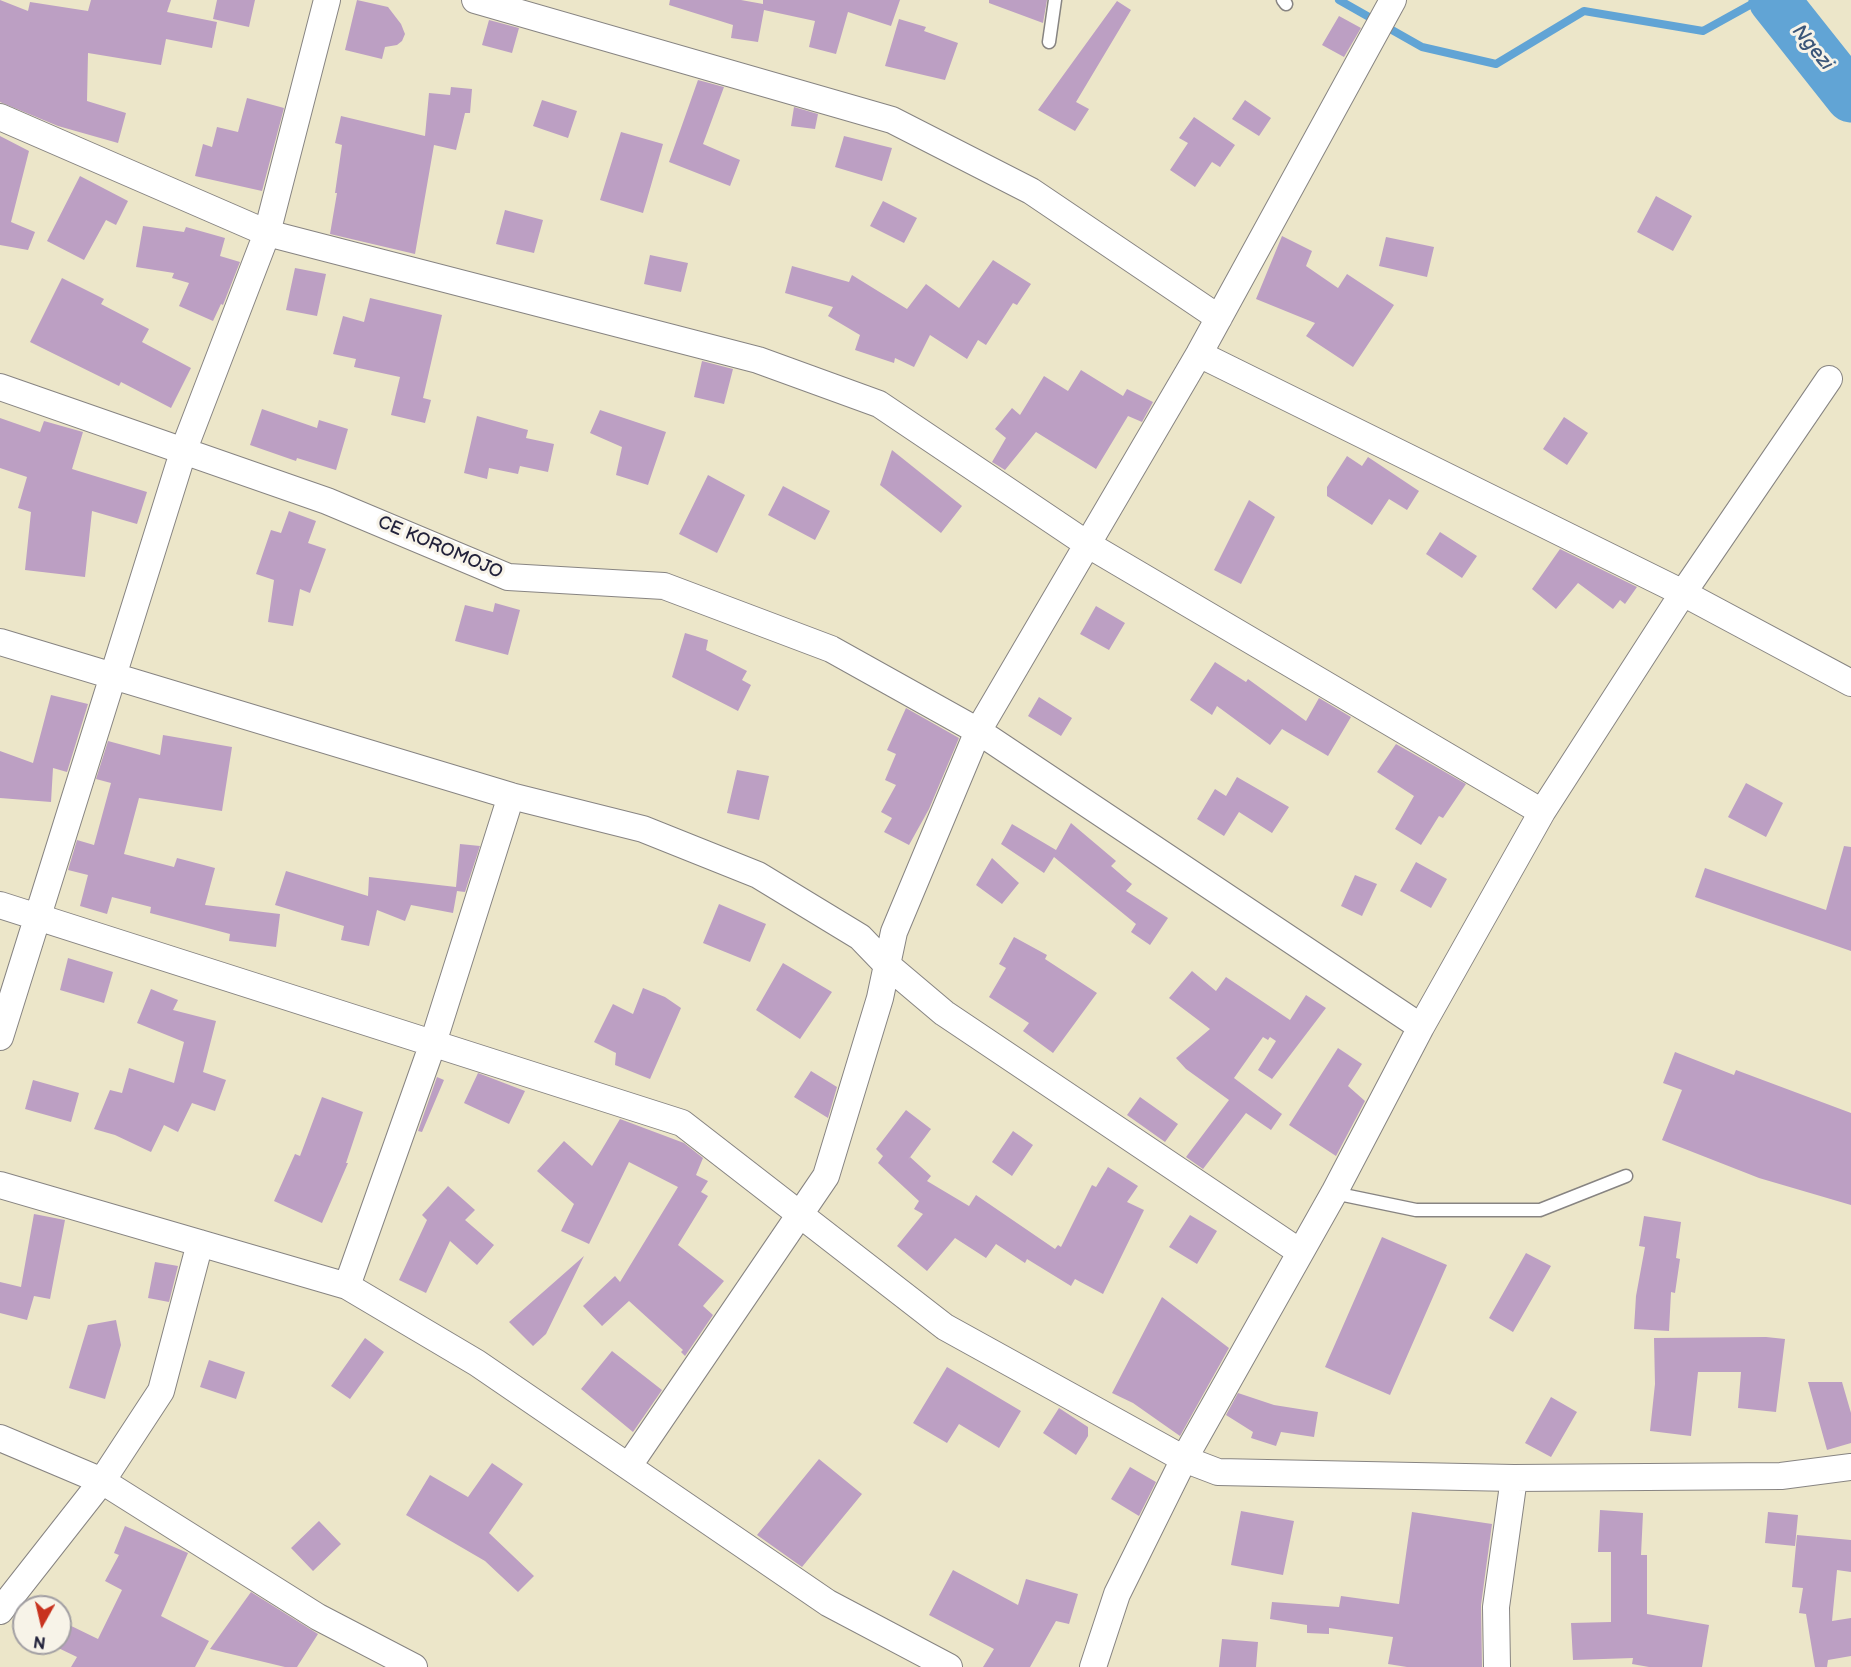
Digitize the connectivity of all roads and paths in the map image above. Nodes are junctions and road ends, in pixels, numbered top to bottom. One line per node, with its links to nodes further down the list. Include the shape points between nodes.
1 (327, 0): 7 (street)
2 (475, 0): 8 (street, via 892,120 1031,191)
3 (1054, 0): 5 (lane)
4 (1393, 0): 8 (street)
5 (1049, 42)
6 (0, 117): 7 (street)
7 (267, 233): 12 (street); 13 (street, via 758,360 879,404)
8 (1219, 318): 9 (street)
9 (1199, 354): 13 (street); 14 (street)
10 (1829, 379): 14 (street)
11 (0, 387): 12 (street, CE KOROMOJO)
12 (184, 449): 16 (street); 18 (street, CE KOROMOJO, via 327,501 508,577 664,586 831,649)
13 (1087, 544): 18 (street); 20 (street)
14 (1683, 593): 17 (street); 20 (street)
15 (0, 642): 16 (street)
16 (114, 675): 19 (street); 22 (street)
17 (1851, 683)
18 (978, 731): 23 (street, via 894,932); 24 (street, CE KOROMOJO)
19 (511, 796): 23 (street, via 644,830 758,875 860,937); 26 (street)
20 (1542, 812): 24 (street)
21 (0, 905): 22 (street)
22 (38, 915): 25 (street); 26 (street)
23 (886, 964): 30 (street, via 880,998 826,1176); 32 (street, via 944,1013)
24 (1421, 1027): 29 (street)
25 (0, 1037)
26 (433, 1044): 30 (street, via 682,1123); 33 (street)
27 (1626, 1176): 29 (lane, via 1540,1210 1416,1210)
28 (0, 1185): 31 (street)
29 (1334, 1193): 32 (street)
30 (798, 1214): 35 (street, via 945,1327); 36 (street)
31 (200, 1243): 33 (street); 39 (street, via 160,1391)
32 (1300, 1252): 35 (street)
33 (347, 1286): 36 (street, via 477,1362)
34 (0, 1438): 39 (street)
35 (1184, 1458): 38 (street, via 1218,1472); 43 (street, via 1118,1594)
36 (630, 1464): 42 (street, via 828,1603)
37 (1851, 1467): 38 (street, via 1781,1476)
38 (1514, 1478): 44 (street, via 1496,1607)
39 (102, 1481): 40 (street); 41 (street, via 318,1617)
40 (0, 1611)
41 (414, 1667)
42 (949, 1667)
43 (1093, 1667)
44 (1497, 1667)

